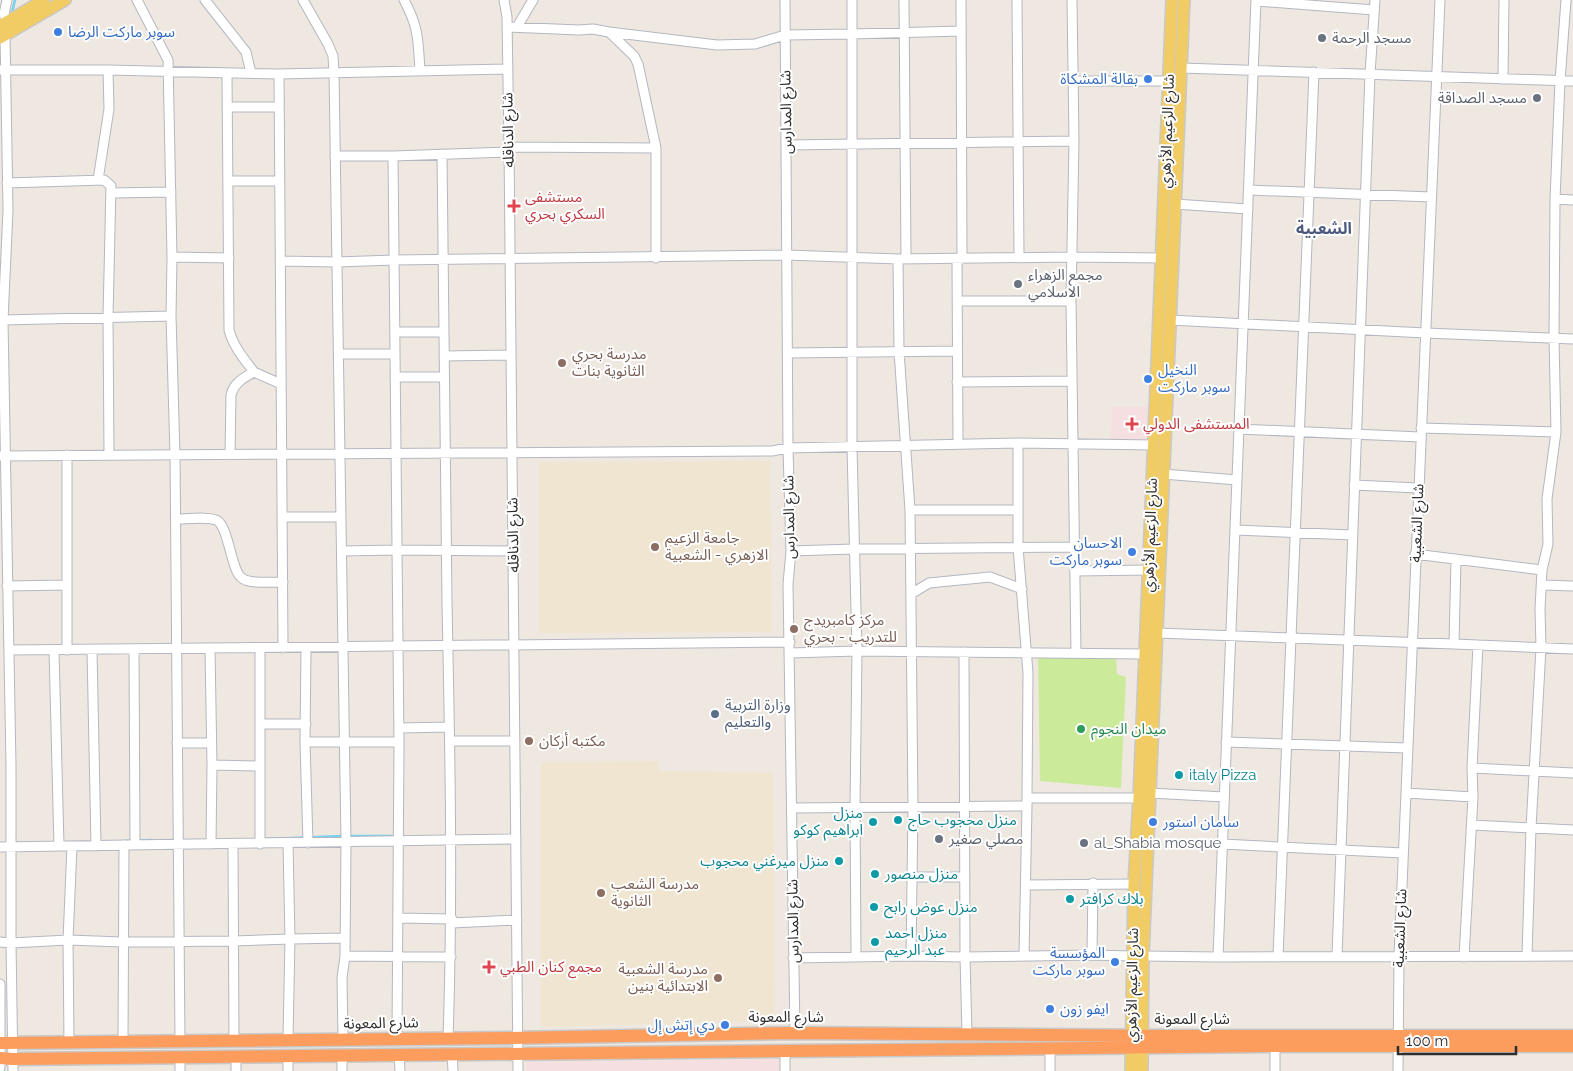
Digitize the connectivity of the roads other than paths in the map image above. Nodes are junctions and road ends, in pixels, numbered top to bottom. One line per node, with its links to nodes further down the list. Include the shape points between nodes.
1 (7, 0): 27 (street)
2 (44, 0): 23 (main road)
3 (65, 0): 27 (main road)
4 (137, 0): 38 (street, via 168,60)
5 (205, 0): 42 (street, via 246,52)
6 (303, 0): 43 (street, via 328,44)
7 (404, 0): 39 (street, via 418,34)
8 (504, 0): 25 (street, شارع الدناقله)
9 (534, 0): 26 (street)
10 (785, 0): 31 (street, شارع المدارس)
11 (852, 0): 32 (street)
12 (904, 0): 30 (street)
13 (961, 0): 28 (street)
14 (1017, 0): 55 (street)
15 (1072, 0): 48 (street)
16 (1172, 0): 51 (main road, شارع الزعيم الأزهري)
17 (1184, 0): 33 (main road, شارع الزعيم الأزهري)
18 (1375, 0): 24 (street)
19 (1440, 0): 46 (street, شارع الشعبية)
20 (1504, 0): 47 (street)
21 (1566, 0): 49 (street)
22 (1256, 1): 24 (street); 37 (street)
23 (31, 3): 27 (main road)
24 (1374, 10): 45 (street)
25 (507, 27): 26 (street); 36 (street, شارع الدناقله)
26 (517, 27): 29 (street)
27 (3, 30): 34 (street)
28 (961, 31): 30 (street); 57 (street)
29 (610, 32): 31 (street, via 717,45 755,44); 60 (street, via 638,64)
30 (904, 33): 32 (street); 56 (street)
31 (785, 34): 32 (street); 59 (street, شارع المدارس)
32 (852, 34): 58 (street)
33 (1181, 68): 37 (street); 77 (main road, شارع الزعيم الأزهري)
34 (3, 70): 35 (street); 68 (street)
35 (108, 70): 38 (street); 65 (street, via 109,110)
36 (506, 70): 39 (street); 61 (street, شارع الدناقله)
37 (1254, 70): 40 (street); 69 (street)
38 (168, 71): 41 (street); 70 (street)
39 (420, 71): 43 (street)
40 (1314, 72): 45 (street); 71 (street)
41 (227, 73): 42 (street); 52 (street)
42 (251, 73): 44 (street)
43 (334, 73): 44 (street); 63 (street)
44 (279, 74): 53 (street)
45 (1370, 74): 46 (street); 73 (street)
46 (1437, 76): 47 (street); 74 (street, شارع الشعبية)
47 (1503, 79): 49 (street)
48 (1074, 81): 51 (street); 54 (street)
49 (1560, 81): 50 (street); 75 (street)
50 (1573, 81)
51 (1169, 82): 88 (main road, شارع الزعيم الأزهري)
52 (227, 107): 53 (street); 66 (street)
53 (279, 107): 67 (street)
54 (1074, 141): 55 (street); 83 (street)
55 (1017, 142): 57 (street); 82 (street)
56 (905, 143): 57 (street); 58 (street); 90 (street)
57 (962, 143): 91 (street)
58 (852, 144): 59 (street); 87 (street)
59 (787, 145): 80 (street, شارع المدارس)
60 (656, 148): 61 (street); 86 (street)
61 (509, 150): 62 (street); 85 (street, شارع الدناقله)
62 (442, 154): 64 (street); 89 (street)
63 (336, 156): 64 (street); 94 (street)
64 (393, 156): 92 (street)
65 (98, 180): 68 (street); 72 (street, via 104,180 111,186)
66 (228, 181): 67 (street); 84 (street)
67 (280, 181): 93 (street)
68 (7, 183): 79 (street)
69 (1249, 190): 71 (street); 78 (street)
70 (171, 192): 72 (street); 81 (street)
71 (1309, 192): 73 (street); 102 (street)
72 (111, 193): 98 (street)
73 (1365, 194): 74 (street); 103 (street)
74 (1431, 197): 106 (street, شارع الشعبية)
75 (1555, 199): 76 (street); 107 (street)
76 (1573, 200)
77 (1175, 204): 78 (street); 100 (main road, شارع الزعيم الأزهري)
78 (1248, 209): 101 (street)
79 (4, 211): 99 (street)
80 (787, 255): 86 (street); 87 (street); 112 (street, شارع المدارس)
81 (172, 257): 84 (street); 97 (street)
82 (1019, 257): 83 (street); 91 (street)
83 (1072, 257): 88 (street); 96 (street)
84 (230, 258): 117 (street, via 229,330)
85 (510, 258): 86 (street); 89 (street); 115 (street, شارع الدناقله)
86 (656, 258)
87 (852, 258): 90 (street); 111 (street)
88 (1162, 258): 132 (main road, شارع الزعيم الأزهري)
89 (443, 259): 92 (street); 105 (street)
90 (902, 259): 91 (street); 109 (street)
91 (959, 259): 95 (street)
92 (394, 260): 94 (street); 104 (street)
93 (280, 261): 94 (street); 122 (street)
94 (337, 262): 113 (street)
95 (956, 301): 96 (street); 110 (street)
96 (1070, 301): 120 (street)
97 (171, 316): 98 (street); 143 (street)
98 (108, 317): 99 (street); 142 (street)
99 (3, 320): 144 (street)
100 (1170, 320): 101 (street); 145 (main road, شارع الزعيم الأزهري)
101 (1243, 324): 102 (street); 123 (street)
102 (1303, 327): 103 (street); 124 (street)
103 (1360, 330): 106 (street); 127 (street)
104 (395, 332): 105 (street); 114 (street)
105 (444, 332): 116 (street)
106 (1425, 333): 107 (street); 126 (street, شارع الشعبية)
107 (1554, 338): 108 (street); 125 (street)
108 (1573, 339)
109 (899, 351): 110 (street); 111 (street); 131 (street)
110 (956, 351): 121 (street)
111 (852, 352): 112 (street); 133 (street)
112 (788, 353): 134 (street, شارع المدارس)
113 (339, 354): 114 (street); 139 (street)
114 (395, 354): 118 (street)
115 (511, 355): 116 (street); 136 (street, شارع الدناقله)
116 (444, 356): 119 (street)
117 (254, 372): 122 (street); 137 (street, via 237,383 230,395)
118 (395, 377): 119 (street); 140 (street)
119 (444, 377): 135 (street)
120 (1071, 381): 121 (street); 130 (street)
121 (956, 382): 128 (street)
122 (281, 384): 138 (street)
123 (1239, 429): 124 (street); 146 (street)
124 (1299, 432): 127 (street); 155 (street)
125 (1556, 432): 126 (street); 169 (street, via 1548,499 1548,544)
126 (1420, 433): 127 (street); 148 (street, شارع الشعبية)
127 (1356, 434): 147 (street)
128 (958, 444): 129 (street); 131 (street)
129 (1018, 444): 130 (street); 150 (street)
130 (1073, 444): 132 (street); 158 (street)
131 (906, 445): 133 (street); 149 (street)
132 (1154, 445): 168 (main road, شارع الزعيم الأزهري)
133 (852, 447): 134 (street); 159 (street)
134 (788, 448): 136 (street, via 772,451); 165 (street, شارع المدارس)
135 (445, 453): 136 (street); 140 (street); 162 (street)
136 (512, 453): 164 (street, شارع الدناقله)
137 (230, 454): 138 (street); 143 (street)
138 (282, 454): 139 (street); 151 (street)
139 (340, 454): 140 (street); 152 (street)
140 (396, 454): 161 (street)
141 (67, 455): 142 (street); 144 (street); 172 (street)
142 (109, 455): 143 (street)
143 (176, 455): 153 (street)
144 (3, 456): 174 (street)
145 (1163, 474): 146 (street); 178 (main road, شارع الزعيم الأزهري)
146 (1237, 480): 154 (street)
147 (1354, 485): 148 (street); 156 (street)
148 (1418, 488): 166 (street, شارع الشعبية)
149 (910, 510): 150 (street); 160 (street)
150 (1018, 510): 157 (street)
151 (282, 517): 152 (street); 171 (street)
152 (341, 517): 163 (street)
153 (176, 519): 171 (street, via 212,518 219,522 240,577 251,583); 195 (street)
154 (1235, 530): 155 (street); 179 (street)
155 (1295, 532): 156 (street); 180 (street)
156 (1352, 535): 181 (street)
157 (1018, 547): 158 (street); 160 (street); 176 (street)
158 (1074, 547): 170 (street)
159 (854, 549): 160 (street); 165 (street); 202 (street)
160 (911, 549): 177 (street)
161 (397, 550): 162 (street); 163 (street); 189 (street)
162 (447, 550): 164 (street); 186 (street)
163 (342, 551): 188 (street)
164 (513, 551): 187 (street, شارع الدناقله)
165 (791, 551): 182 (street, شارع المدارس, via 788,584)
166 (1416, 554): 167 (street); 183 (street, شارع الشعبية)
167 (1456, 559): 169 (street); 184 (street)
168 (1149, 570): 170 (street); 208 (main road, شارع الزعيم الأزهري)
169 (1542, 570): 173 (street)
170 (1075, 571): 207 (street)
171 (283, 582): 191 (street)
172 (66, 585): 174 (street); 200 (street)
173 (1542, 585): 175 (street); 193 (street)
174 (7, 586): 198 (street)
175 (1573, 586)
176 (1022, 589): 177 (street, via 990,577 929,583); 206 (street)
177 (911, 594): 203 (street)
178 (1157, 633): 179 (street); 230 (main road, شارع الزعيم الأزهري)
179 (1231, 636): 180 (street); 218 (street)
180 (1291, 638): 181 (street); 221 (street)
181 (1349, 640): 183 (street); 222 (street)
182 (790, 642): 187 (street); 205 (street, شارع المدارس)
183 (1412, 643): 184 (street); 223 (street, شارع الشعبية)
184 (1454, 644): 185 (street)
185 (1478, 644): 193 (street); 226 (street)
186 (448, 646): 187 (street); 189 (street); 211 (street)
187 (514, 646): 214 (street, شارع الدناقله)
188 (343, 647): 189 (street); 192 (street); 216 (street)
189 (398, 647): 212 (street)
190 (260, 648): 191 (street); 196 (street); 209 (street)
191 (283, 648): 192 (street)
192 (306, 648): 210 (street)
193 (1541, 648): 197 (street); 227 (street)
194 (134, 649): 195 (street); 201 (street); 252 (street)
195 (178, 649): 196 (street); 219 (street)
196 (210, 649): 220 (street)
197 (1573, 649)
198 (9, 650): 199 (street); 258 (street)
199 (54, 650): 200 (street); 254 (street)
200 (66, 650): 201 (street)
201 (92, 650): 256 (street)
202 (857, 651): 203 (street); 205 (street); 237 (street)
203 (912, 652): 204 (street); 235 (street)
204 (964, 652): 206 (street); 234 (street)
205 (790, 653): 236 (street, شارع المدارس)
206 (1025, 653): 207 (street); 233 (street, via 1028,673)
207 (1076, 654): 208 (street)
208 (1145, 654): 230 (main road, شارع الزعيم الأزهري)
209 (261, 724): 210 (street); 225 (street)
210 (306, 724): 215 (street)
211 (449, 727): 212 (street); 213 (street)
212 (399, 728): 217 (street)
213 (450, 741): 214 (street); 242 (street)
214 (515, 741): 241 (street, شارع الدناقله)
215 (305, 742): 216 (street); 246 (street)
216 (345, 742): 217 (street); 243 (street)
217 (399, 742): 244 (street)
218 (1226, 742): 221 (street); 231 (street)
219 (177, 743): 220 (street); 253 (street)
220 (211, 743): 224 (street)
221 (1286, 744): 222 (street); 259 (street)
222 (1345, 746): 223 (street); 260 (street)
223 (1407, 748): 229 (street, شارع الشعبية)
224 (212, 766): 225 (street); 247 (street)
225 (260, 766): 249 (street)
226 (1472, 768): 227 (street); 232 (street)
227 (1534, 771): 228 (street); 239 (street)
228 (1573, 773)
229 (1406, 793): 232 (street); 261 (street, شارع الشعبية)
230 (1144, 796): 231 (street); 233 (street); 265 (main road, شارع الزعيم الأزهري); 284 (main road, شارع الزعيم الأزهري)
231 (1224, 797): 250 (street)
232 (1473, 797): 238 (street)
233 (1027, 802): 234 (street); 266 (street)
234 (965, 806): 235 (street); 263 (street)
235 (912, 807): 237 (street); 262 (street)
236 (792, 808): 237 (street); 294 (street, شارع المدارس)
237 (855, 808): 281 (street)
238 (1472, 825): 239 (street); 293 (street)
239 (1531, 828): 240 (street); 287 (street)
240 (1573, 830)
241 (516, 839): 242 (street); 269 (street, شارع الدناقله)
242 (451, 840): 244 (street); 268 (street)
243 (346, 842): 244 (street); 246 (street); 271 (street)
244 (398, 842): 267 (street)
245 (288, 843): 246 (street); 249 (street); 270 (street)
246 (308, 843)
247 (211, 844): 248 (street); 253 (street)
248 (233, 844): 249 (street); 273 (street)
249 (260, 844)
250 (1222, 844): 259 (street); 291 (street)
251 (124, 845): 252 (street); 256 (street); 275 (street)
252 (135, 845): 253 (street)
253 (178, 845): 276 (street)
254 (59, 846): 255 (street); 258 (street)
255 (72, 846): 256 (street); 272 (street)
256 (96, 846)
257 (0, 847): 258 (street)
258 (11, 847): 277 (street)
259 (1282, 847): 260 (street); 292 (street)
260 (1341, 849): 261 (street); 285 (street)
261 (1403, 853): 286 (street, شارع الشعبية)
262 (912, 877): 263 (street); 282 (street)
263 (965, 877): 290 (street)
264 (1093, 883): 265 (street); 266 (street); 278 (street)
265 (1134, 884): 284 (main road, شارع الزعيم الأزهري)
266 (1026, 886): 283 (street)
267 (398, 918): 268 (street); 280 (street)
268 (452, 919): 269 (street, via 452,923); 289 (street)
269 (517, 920): 299 (street, شارع الدناقله)
270 (290, 938): 271 (street); 273 (street); 302 (street)
271 (345, 938): 279 (street)
272 (68, 940): 275 (street); 277 (street); 310 (street)
273 (234, 941): 276 (street); 304 (street)
274 (0, 942): 277 (street)
275 (122, 942): 276 (street); 307 (street)
276 (179, 942): 308 (street)
277 (11, 943): 309 (street)
278 (1092, 955): 283 (street); 284 (street)
279 (345, 956): 280 (street); 303 (street)
280 (398, 956): 289 (street); 300 (street)
281 (856, 956): 282 (street); 294 (street)
282 (911, 956): 290 (street)
283 (1024, 956): 290 (street)
284 (1138, 956): 291 (street); 305 (main road, شارع الزعيم الأزهري)
285 (1337, 956): 286 (street); 292 (street)
286 (1399, 956): 293 (street); 306 (street, شارع الشعبية)
287 (1526, 956): 288 (street); 293 (street)
288 (1573, 956)
289 (451, 957): 301 (street)
290 (965, 957): 297 (street)
291 (1218, 957): 292 (street)
292 (1278, 957)
293 (1464, 957)
294 (793, 958): 296 (street, شارع المدارس)
295 (0, 984): 309 (street)
296 (795, 1033): 297 (highway, شارع المعونة); 299 (highway, شارع المعونة)
297 (967, 1034): 305 (highway, شارع المعونة)
298 (1573, 1036): 306 (highway, شارع المعونة)
299 (518, 1038): 301 (highway, شارع المعونة); 316 (street, شارع الدناقله)
300 (397, 1039): 301 (highway, شارع المعونة); 303 (highway, شارع المعونة)
301 (448, 1039)
302 (288, 1040): 303 (highway, شارع المعونة); 304 (highway, شارع المعونة)
303 (343, 1040)
304 (234, 1041): 308 (highway, شارع المعونة)
305 (1137, 1041): 306 (highway, شارع المعونة); 311 (highway, شارع المعونة); 313 (highway, شارع المعونة); 333 (main road, شارع الزعيم الأزهري); 334 (main road, شارع الزعيم الأزهري)
306 (1399, 1041): 311 (highway, شارع المعونة); 312 (highway, شارع المعونة); 336 (street, شارع الشعبية)
307 (123, 1042): 308 (highway, شارع المعونة); 310 (highway, شارع المعونة)
308 (180, 1042)
309 (4, 1043): 310 (highway, شارع المعونة); 322 (street)
310 (69, 1043)
311 (1275, 1046): 335 (street)
312 (1573, 1046)
313 (1050, 1049): 314 (highway, شارع المعونة); 332 (street)
314 (785, 1050): 316 (highway, شارع المعونة); 331 (street)
315 (452, 1054): 316 (highway, شارع المعونة); 317 (highway, شارع المعونة); 329 (street)
316 (519, 1054): 330 (street, شارع الدناقله)
317 (400, 1055): 320 (highway, شارع المعونة); 328 (street)
318 (236, 1056): 319 (highway, شارع المعونة); 321 (highway, شارع المعونة); 325 (street)
319 (288, 1056): 320 (highway, شارع المعونة); 326 (street)
320 (342, 1056): 327 (street)
321 (180, 1057): 322 (highway, شارع المعونة); 324 (street)
322 (6, 1061): 323 (street)
323 (0, 1068)
324 (180, 1071)
325 (236, 1071)
326 (288, 1071)
327 (342, 1071)
328 (400, 1071)
329 (453, 1071)
330 (518, 1071)
331 (785, 1071)
332 (1050, 1071)
333 (1131, 1071)
334 (1142, 1071)
335 (1275, 1071)
336 (1398, 1071)

